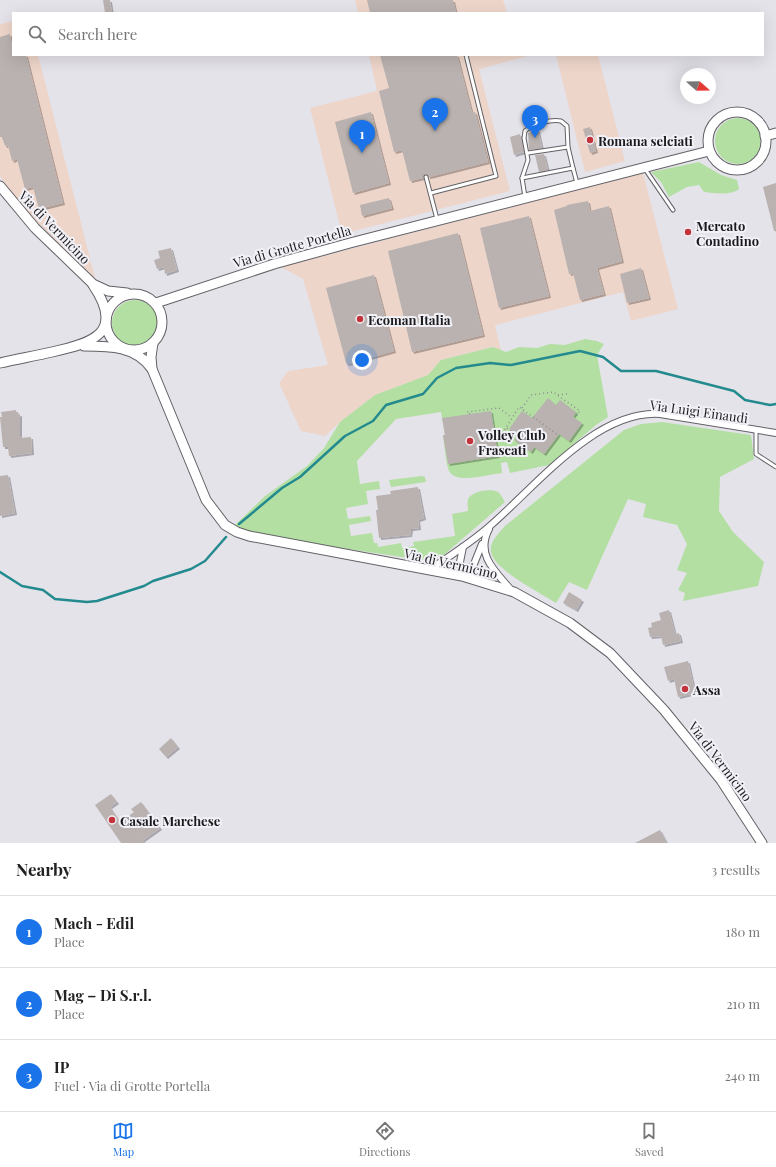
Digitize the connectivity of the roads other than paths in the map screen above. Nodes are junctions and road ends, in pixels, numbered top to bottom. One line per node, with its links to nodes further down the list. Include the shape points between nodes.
1 (466, 56): 13 (lane, via 496,176)
2 (776, 133): 3 (main road)
3 (765, 136): 5 (main road, via 766,144 761,157 743,169 733,170 722,166 715,161); 5 (main road, via 760,124 752,116 740,112 728,113 717,119 711,127)
4 (568, 147): 6 (lane); 6 (lane, via 567,126 561,121 552,121 525,131); 8 (lane)
5 (709, 151): 7 (main road, Via di Grotte Portella)
6 (528, 153): 10 (lane, via 528,163)
7 (644, 167): 11 (main road, Via di Grotte Portella); 15 (lane)
8 (573, 168): 10 (lane); 11 (lane)
9 (426, 177): 13 (lane)
10 (522, 178): 14 (lane)
11 (578, 184): 14 (main road, Via di Grotte Portella)
12 (0, 186): 17 (main road, Via di Vermicino, via 35,228)
13 (431, 193): 16 (lane)
14 (525, 198): 16 (main road, Via di Grotte Portella)
15 (673, 210)
16 (437, 220): 19 (main road, Via di Grotte Portella, via 274,264)
17 (93, 284): 18 (main road, Via di Vermicino, via 108,291); 20 (main road, Via di Vermicino, via 103,302)
18 (131, 294): 19 (main road, via 140,294); 20 (main road, via 122,296 114,302)
19 (156, 304): 21 (main road, via 162,315 162,328)
20 (106, 319): 22 (main road, via 97,336); 23 (main road, via 110,337)
21 (153, 343): 23 (main road, via 139,350); 25 (main road, Via di Vermicino)
22 (81, 346): 23 (main road); 24 (main road)
23 (124, 348): 25 (main road, Via di Vermicino, via 141,358)
24 (0, 363)
25 (152, 369): 32 (main road, Via di Vermicino, via 204,496 216,516 228,527 249,536)
26 (756, 430): 27 (street, Via Luigi Einaudi); 28 (lane, via 756,454); 29 (street, Via Luigi Einaudi, via 654,414 633,416 616,422 601,429 584,442)
27 (776, 433)
28 (776, 467)
29 (491, 526): 30 (street, Via Luigi Einaudi); 31 (street, Via Luigi Einaudi)
30 (484, 540): 33 (street, Via Luigi Einaudi, via 474,564); 34 (street, via 483,548 489,561)
31 (463, 547): 32 (street, Via Luigi Einaudi); 33 (street, via 460,562)
32 (429, 570): 33 (main road, Via di Vermicino)
33 (462, 576): 34 (main road, Via di Vermicino)
34 (514, 592): 35 (main road, Via di Vermicino, via 580,630 619,662 705,758)
35 (762, 843)

